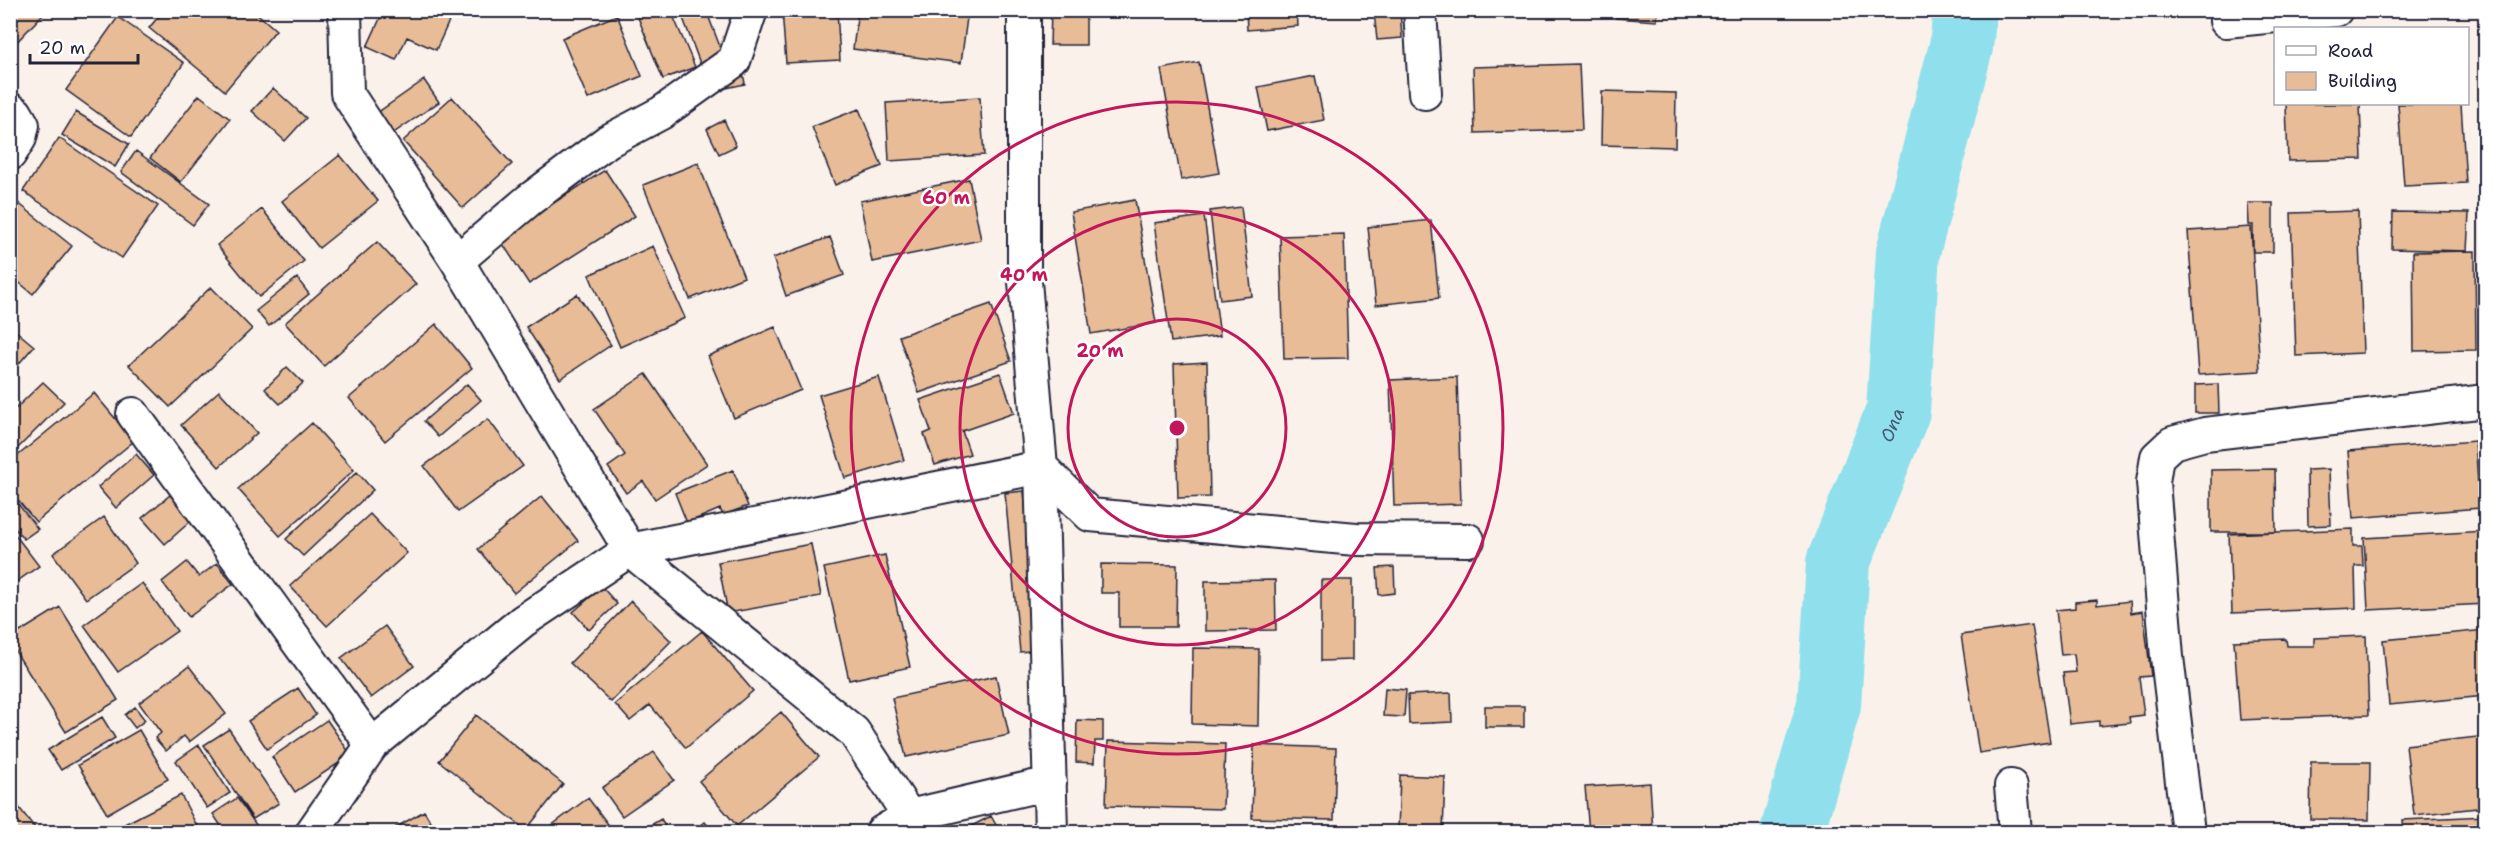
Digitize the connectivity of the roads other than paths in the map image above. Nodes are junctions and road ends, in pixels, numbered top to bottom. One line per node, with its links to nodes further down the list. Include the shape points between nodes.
1 (345, 10): 10 (street, via 347,93)
2 (751, 10): 10 (street, via 734,62 661,113 608,141)
3 (1024, 10): 13 (street, via 1024,270)
4 (1420, 10): 7 (street)
5 (2336, 10): 6 (street)
6 (2226, 21)
7 (1425, 93)
8 (10, 109): 9 (street, via 23,125)
9 (10, 154)
10 (457, 261): 15 (street)
11 (2486, 401): 24 (street, via 2205,434 2172,443 2157,457 2153,482 2166,645)
12 (134, 414): 16 (street)
13 (1041, 467): 14 (street, via 1090,515 1356,539); 15 (street); 17 (street)
14 (1468, 540)
15 (630, 550): 16 (street, via 523,621); 19 (street, via 854,732)
16 (372, 745): 20 (street)
17 (1050, 783): 19 (street); 22 (street)
18 (2011, 786): 23 (street)
19 (909, 816): 21 (street)
20 (312, 832)
21 (882, 832)
22 (1051, 832)
23 (2015, 832)
24 (2188, 832)

